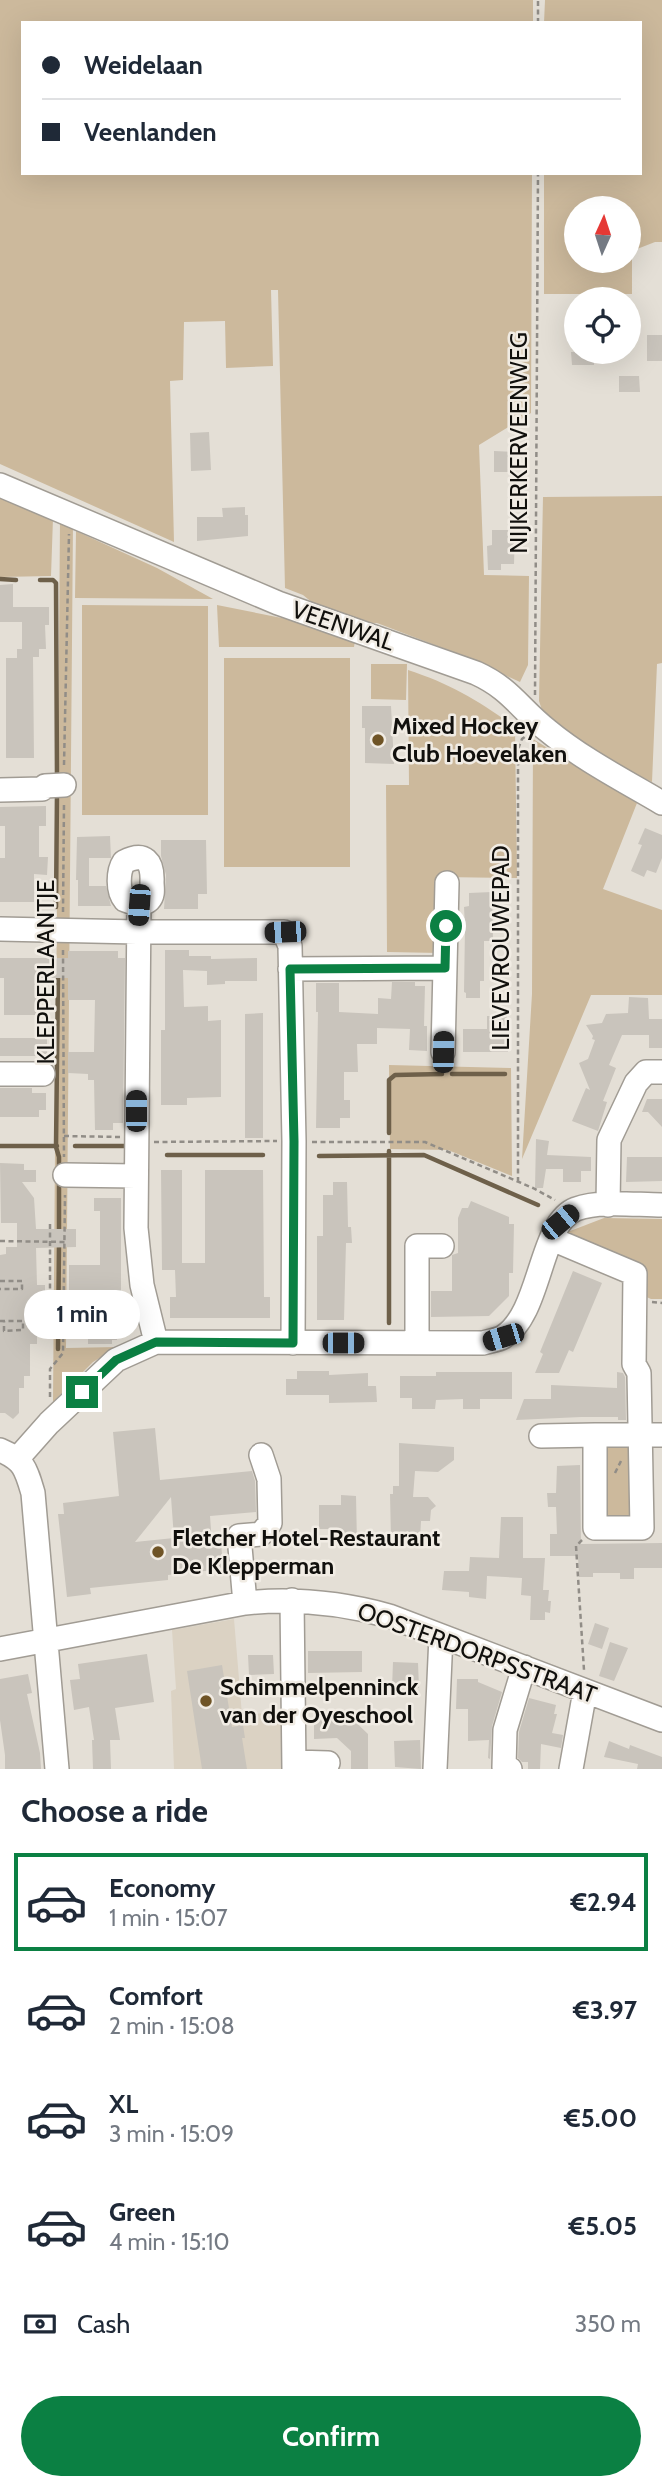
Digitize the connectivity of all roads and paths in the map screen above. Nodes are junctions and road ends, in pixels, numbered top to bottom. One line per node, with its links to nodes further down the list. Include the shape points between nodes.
1 (538, 0): 2 (path)
2 (538, 21)
3 (538, 175): 6 (path, NIJKERKERVEENWEG)
4 (0, 485): 5 (street, VEENWAL)
5 (70, 516): 6 (street, VEENWAL, via 278,603 476,673 497,683); 7 (path, KLEPPERLAANTJE)
6 (534, 718): 9 (street, VEENWAL, via 579,755); 26 (path, LIEVEVROUWEPAD, via 518,749)
7 (64, 785): 8 (street); 13 (path, KLEPPERLAANTJE)
8 (0, 790)
9 (662, 803)
10 (447, 883): 15 (street)
11 (139, 905): 14 (street)
12 (0, 929): 13 (street)
13 (63, 930): 14 (street); 21 (path, KLEPPERLAANTJE)
14 (137, 932): 16 (street, via 285,932); 22 (street)
15 (445, 968): 16 (street); 17 (street)
16 (290, 969): 23 (street)
17 (443, 1052)
18 (662, 1072): 27 (street, via 646,1072 636,1083 610,1140)
19 (0, 1074): 20 (street)
20 (43, 1074)
21 (64, 1136): 22 (path); 24 (path, KLEPPERLAANTJE)
22 (136, 1140): 23 (path); 25 (street)
23 (294, 1141): 26 (path, via 425,1142); 41 (street)
24 (65, 1175): 25 (street); 34 (path, KLEPPERLAANTJE)
25 (136, 1176): 40 (street, via 142,1285)
26 (518, 1182): 29 (path)
27 (608, 1205): 28 (street); 29 (street)
28 (662, 1205)
29 (573, 1210): 31 (street)
30 (50, 1224): 33 (path)
31 (552, 1239): 42 (street, via 523,1318 503,1337 483,1343); 45 (street, via 635,1274 634,1364)
32 (0, 1241): 33 (path)
33 (52, 1242): 34 (path); 39 (path)
34 (64, 1242): 43 (path, KLEPPERLAANTJE, via 63,1353 50,1369)
35 (442, 1246): 42 (street, via 417,1246)
36 (0, 1281): 37 (path, via 22,1280 22,1289)
37 (0, 1289)
38 (2, 1321): 38 (path, via 4,1331 23,1330 23,1321)
39 (50, 1325)
40 (156, 1342): 41 (street); 43 (street, via 116,1360)
41 (293, 1343): 42 (street)
42 (417, 1343)
43 (49, 1423): 47 (street)
44 (595, 1435): 45 (street); 46 (street); 50 (street)
45 (646, 1435): 49 (path, via 615,1470); 50 (street, via 642,1528)
46 (541, 1436)
47 (9, 1454): 54 (street, via 29,1478 33,1493)
48 (261, 1455): 52 (street, via 269,1479 270,1523 261,1534 239,1536)
49 (615, 1480)
50 (595, 1528): 57 (path, via 576,1546)
51 (292, 1600): 52 (street, OOSTERDORPSSTRAAT); 53 (street, OOSTERDORPSSTRAAT, via 368,1611); 60 (street)
52 (245, 1603): 54 (street, OOSTERDORPSSTRAAT)
53 (441, 1636): 56 (street, OOSTERDORPSSTRAAT); 62 (street)
54 (47, 1640): 55 (street, OOSTERDORPSSTRAAT); 61 (street)
55 (0, 1649)
56 (524, 1667): 57 (street, OOSTERDORPSSTRAAT); 63 (street, via 505,1730 504,1767)
57 (585, 1691): 58 (street, OOSTERDORPSSTRAAT); 64 (street)
58 (662, 1720)
59 (328, 1762): 60 (street)
60 (293, 1766)
61 (57, 1769)
62 (435, 1769)
63 (510, 1769)
64 (570, 1769)

